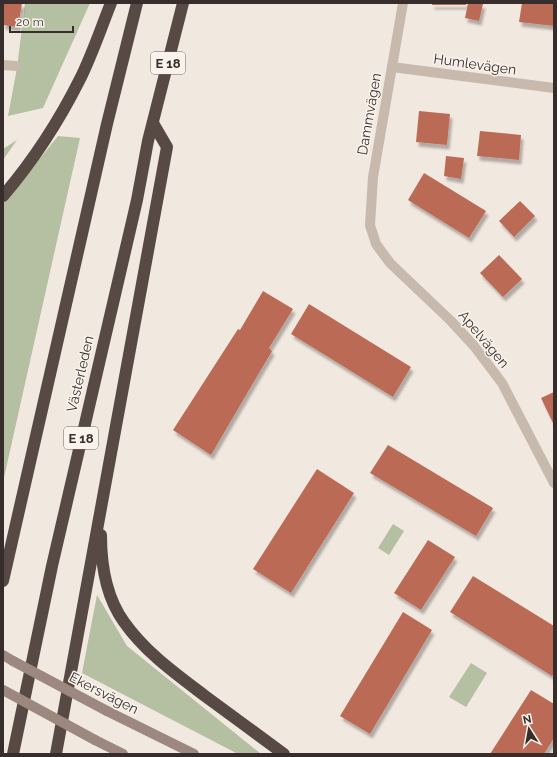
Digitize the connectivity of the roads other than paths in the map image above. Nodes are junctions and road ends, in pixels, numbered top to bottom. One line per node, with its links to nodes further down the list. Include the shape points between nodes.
1 (111, 3): 10 (highway, via 80,79 66,105 36,155)
2 (137, 3): 15 (highway)
3 (183, 3): 9 (highway, Västerleden / E 18)
4 (402, 3): 7 (street, Dammvägen)
5 (3, 65): 6 (street)
6 (16, 66)
7 (392, 67): 8 (street, Humlevägen); 11 (street, Dammvägen, via 373,177 370,204)
8 (554, 88)
9 (153, 123): 14 (highway, E 18, via 166,147); 18 (highway, Västerleden / E 18, via 52,566)
10 (3, 196)
11 (372, 230): 12 (street, Apelvägen, via 376,244 390,263 451,321 502,383)
12 (552, 470): 13 (street, Apelvägen)
13 (554, 483)
14 (102, 505): 19 (highway, E 18); 22 (highway, E 18, via 101,549 104,576 123,621 139,640 181,678)
15 (3, 581)
16 (3, 655): 21 (main road, Ekersvägen, bridge)
17 (3, 690): 20 (main road, bridge)
18 (13, 754)
19 (56, 754)
20 (123, 754)
21 (194, 754)
22 (284, 754)

